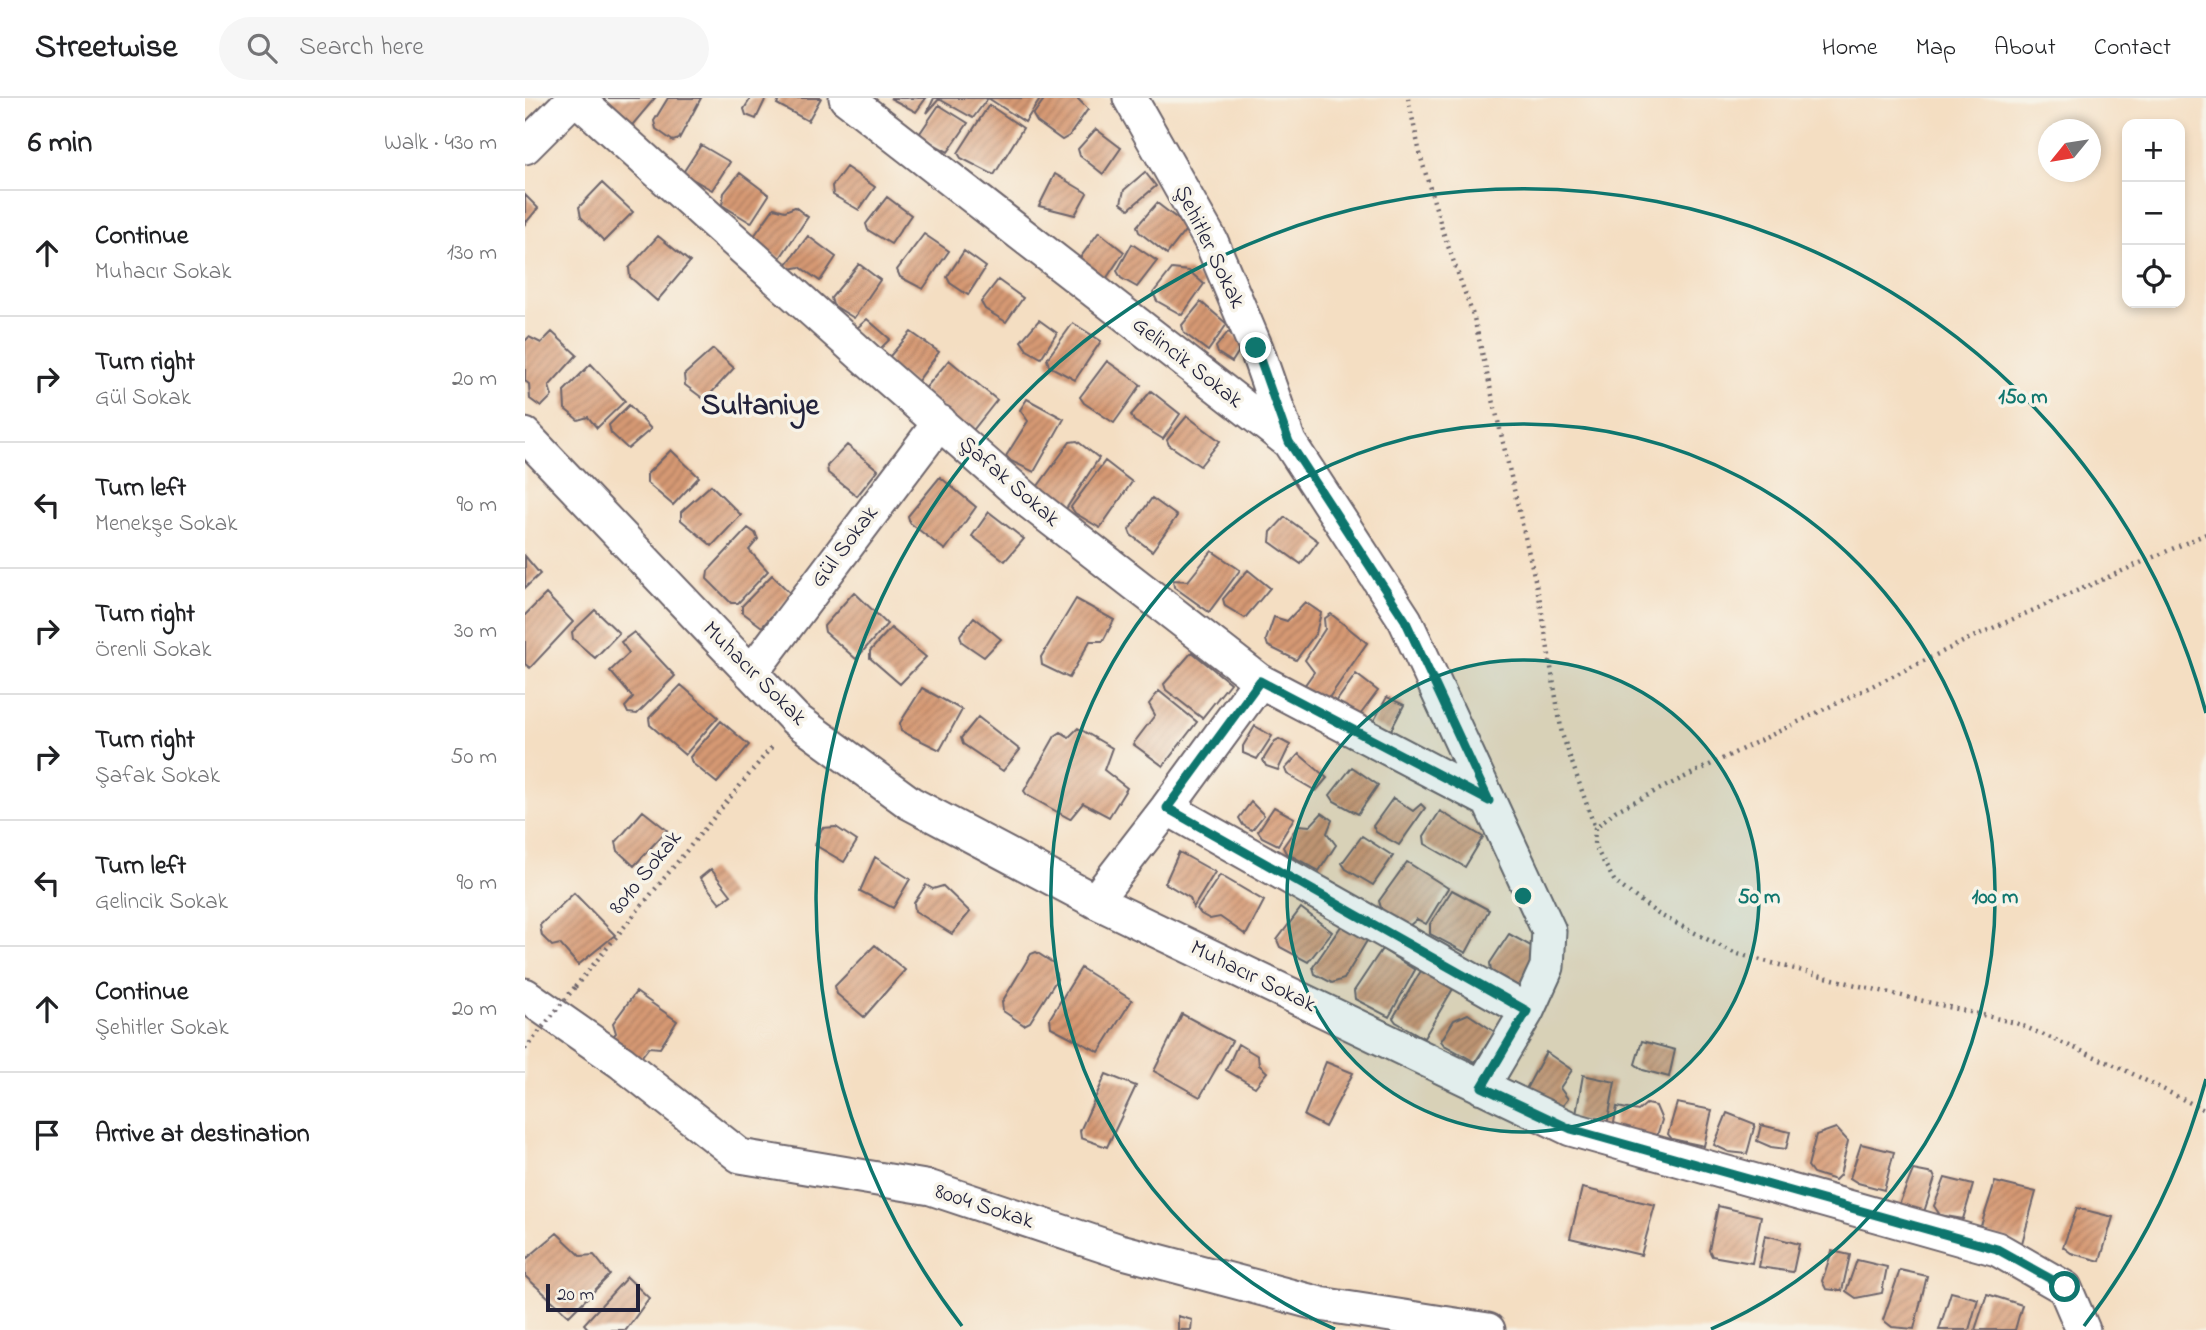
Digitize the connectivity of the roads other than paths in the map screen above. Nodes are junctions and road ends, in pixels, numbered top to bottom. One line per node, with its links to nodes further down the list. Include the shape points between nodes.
1 (575, 98): 4 (street); 5 (street, Şafak Sokak)
2 (846, 98): 7 (street, Gelincik Sokak)
3 (1130, 98): 7 (street, Şehitler Sokak, via 1211,241)
4 (525, 147)
5 (940, 422): 8 (street, Gül Sokak); 9 (street, Şafak Sokak, via 1033,504)
6 (525, 435): 8 (street, Muhacır Sokak)
7 (1289, 442): 10 (street, Gelincik Sokak, via 1405,620)
8 (751, 673): 12 (street, Muhacır Sokak, via 795,719 910,803)
9 (1260, 681): 10 (street, Şafak Sokak); 11 (street)
10 (1489, 801): 14 (street, Gelincik Sokak, via 1549,930 1547,967)
11 (1167, 808): 12 (street); 14 (street)
12 (1095, 901): 15 (street, Muhacır Sokak)
13 (525, 995): 16 (street, 8004 Sokak, via 621,1062 740,1156 931,1188 1120,1251 1320,1304)
14 (1527, 1011): 15 (street)
15 (1482, 1087): 17 (street, Muhacır Sokak, via 1571,1129 1997,1249 2065,1287)
16 (1488, 1330)
17 (2083, 1330)

